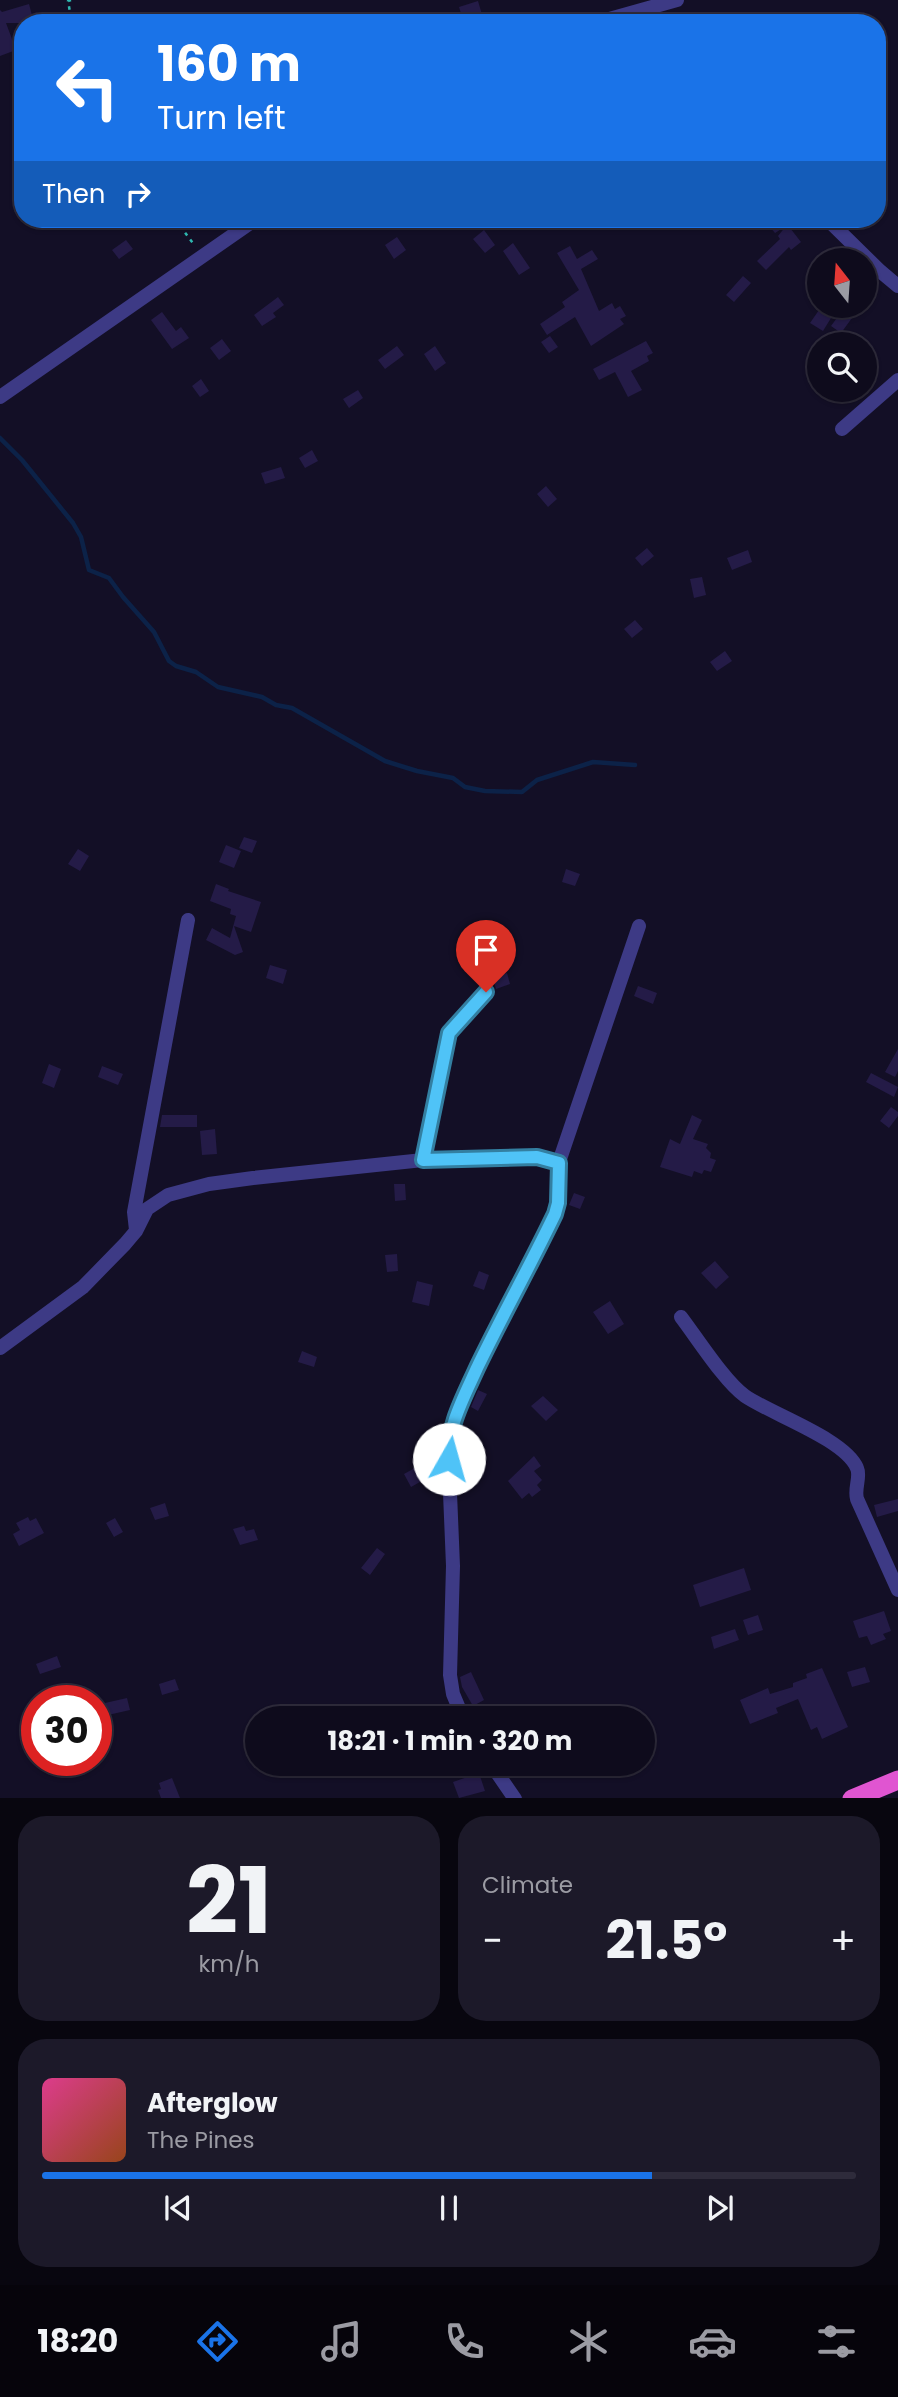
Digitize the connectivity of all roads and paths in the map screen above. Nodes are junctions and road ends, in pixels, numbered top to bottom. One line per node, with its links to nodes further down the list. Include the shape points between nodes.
1 (677, 0): 2 (street)
2 (627, 14)
3 (182, 228): 6 (path)
4 (243, 228): 6 (street)
5 (836, 228): 7 (street)
6 (203, 257): 9 (street)
7 (898, 286)
8 (898, 380): 10 (street)
9 (0, 397)
10 (842, 429)
11 (188, 920): 16 (street, via 134,1212)
12 (639, 926): 15 (street)
13 (486, 992): 14 (street, via 449,1033)
14 (423, 1160): 15 (street, via 537,1157); 16 (street, via 209,1184 167,1195 147,1209)
15 (559, 1163): 20 (street, via 555,1214 483,1356 448,1444 453,1566 450,1675)
16 (136, 1231): 18 (street, via 83,1287)
17 (681, 1317): 19 (street, via 740,1392 810,1429 855,1463 857,1499)
18 (0, 1348)
19 (898, 1590)
20 (457, 1706)
21 (499, 1776): 23 (street)
22 (898, 1780): 24 (highway)
23 (515, 1798)
24 (852, 1798)

